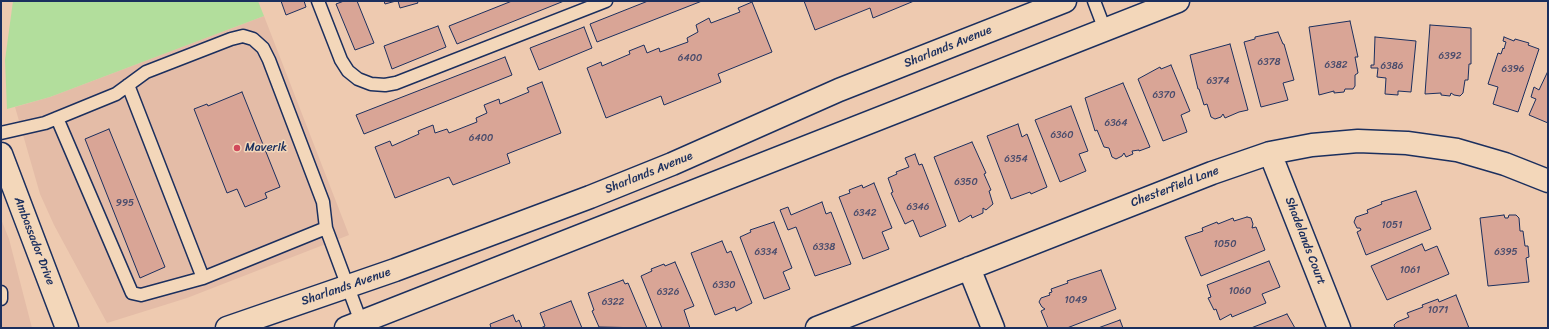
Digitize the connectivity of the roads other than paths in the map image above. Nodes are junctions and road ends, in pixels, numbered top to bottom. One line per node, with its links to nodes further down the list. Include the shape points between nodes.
1 (318, 1): 2 (lane, via 341,60 348,71 358,79 371,84 385,85 396,83)
2 (606, 1)
3 (1065, 1): 16 (main road, Sharlands Avenue, via 826,96 672,164)
4 (1094, 1): 6 (lane)
5 (1178, 1): 6 (main road)
6 (1105, 30): 19 (main road)
7 (128, 85): 8 (lane, via 116,94); 13 (lane, via 146,72 231,39 243,36 253,39 263,48 269,60 323,202); 15 (lane)
8 (57, 118): 9 (lane, via 28,128); 15 (lane, via 132,294 141,295)
9 (1, 133)
10 (1270, 153): 12 (main road, Chesterfield Lane, via 1312,145 1358,141 1407,142 1471,154); 14 (main road, Chesterfield Lane, via 1217,171); 24 (main road, Shadelands Court)
11 (1, 154): 20 (main road, Ambassador Drive)
12 (1548, 181)
13 (326, 228): 15 (lane); 16 (lane)
14 (969, 268): 22 (main road, Chesterfield Lane); 23 (main road)
15 (203, 278)
16 (347, 287): 19 (lane); 21 (main road, Sharlands Avenue)
17 (1, 292): 18 (lane)
18 (1, 299)
19 (354, 325)
20 (67, 328)
21 (227, 328)
22 (817, 328)
23 (993, 328)
24 (1339, 328)

